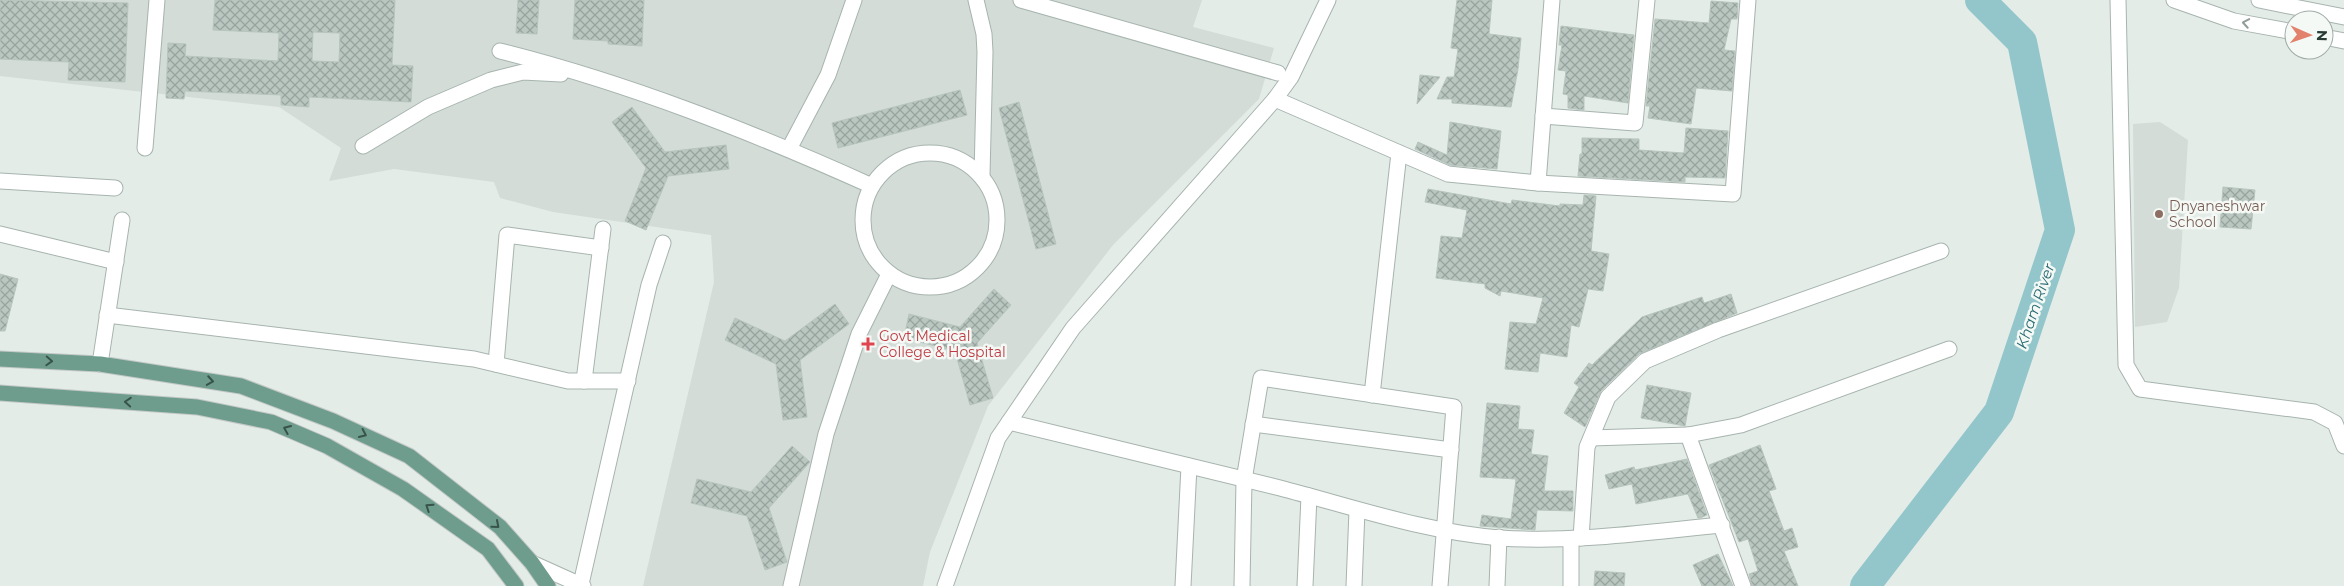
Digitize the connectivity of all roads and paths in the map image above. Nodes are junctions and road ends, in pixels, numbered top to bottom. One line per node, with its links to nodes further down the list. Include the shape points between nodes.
1 (157, 0): 20 (street)
2 (854, 0): 21 (street, via 828,75)
3 (976, 0): 23 (street, via 985,52)
4 (1021, 0): 15 (street)
5 (1328, 0): 17 (street, via 1291,77)
6 (1552, 0): 18 (street)
7 (1647, 0): 18 (street, via 1636,123)
8 (1748, 0): 25 (street, via 1733,194)
9 (2118, 0): 49 (street, via 2126,365 2140,389 2314,412 2335,423)
10 (2174, 0): 13 (street, one-way to 10, via 2234,21)
11 (2259, 0): 12 (street)
12 (2344, 17)
13 (2284, 30)
14 (500, 51): 16 (street)
15 (1278, 73)
16 (585, 75): 19 (street, via 523,72 491,80 428,107); 21 (street)
17 (1275, 98): 22 (street); 45 (street, via 1073,328)
18 (1543, 116): 25 (street)
19 (363, 146)
20 (145, 148)
21 (789, 149): 26 (street)
22 (1399, 153): 25 (street, via 1448,174); 44 (street)
23 (982, 176): 26 (street, via 946,154 920,153 895,162); 35 (street, via 996,210 995,236 984,260 964,278 939,287 913,286)
24 (0, 181): 27 (street)
25 (1538, 183)
26 (872, 186): 35 (street, via 864,203 863,230 872,254)
27 (115, 188)
28 (122, 220): 34 (street)
29 (603, 229): 32 (street)
30 (0, 234): 34 (street)
31 (663, 243): 41 (street, via 649,285)
32 (601, 248): 40 (street, via 507,235); 42 (street)
33 (1941, 251): 48 (street, via 1718,330 1645,361 1608,397)
34 (116, 262): 36 (street)
35 (889, 274): 63 (street, via 859,334 826,434)
36 (108, 315): 39 (street); 40 (street)
37 (1949, 349): 47 (street, via 1741,425)
38 (0, 358): 39 (main road, one-way to 39)
39 (100, 364): 59 (main road, one-way to 59, via 241,386 367,436 409,456 500,527)
40 (496, 364): 42 (street)
41 (628, 380): 42 (street); 60 (street)
42 (584, 381)
43 (0, 393): 61 (main road, one-way to 43, via 488,549 403,489 327,446 271,422 197,407)
44 (1372, 395): 46 (street, via 1261,378); 50 (street, via 1454,407)
45 (1009, 422): 51 (street); 64 (street, via 998,438)
46 (1254, 424): 50 (street); 52 (street)
47 (1688, 435): 48 (street); 55 (street)
48 (1591, 438): 58 (street, via 1587,446)
49 (2344, 446)
50 (1451, 450): 56 (street)
51 (1190, 466): 52 (street); 65 (street)
52 (1244, 480): 53 (street); 66 (street)
53 (1309, 496): 54 (street); 67 (street)
54 (1357, 510): 56 (street); 68 (street)
55 (1722, 525): 58 (street); 72 (street)
56 (1443, 530): 57 (street); 69 (street)
57 (1499, 538): 58 (street); 70 (street)
58 (1576, 539): 71 (street)
59 (532, 563): 60 (street); 62 (main road)
60 (582, 585)
61 (516, 586)
62 (548, 586)
63 (791, 586)
64 (945, 586)
65 (1183, 586)
66 (1242, 586)
67 (1305, 586)
68 (1354, 586)
69 (1440, 586)
70 (1497, 586)
71 (1571, 586)
72 (1744, 586)

